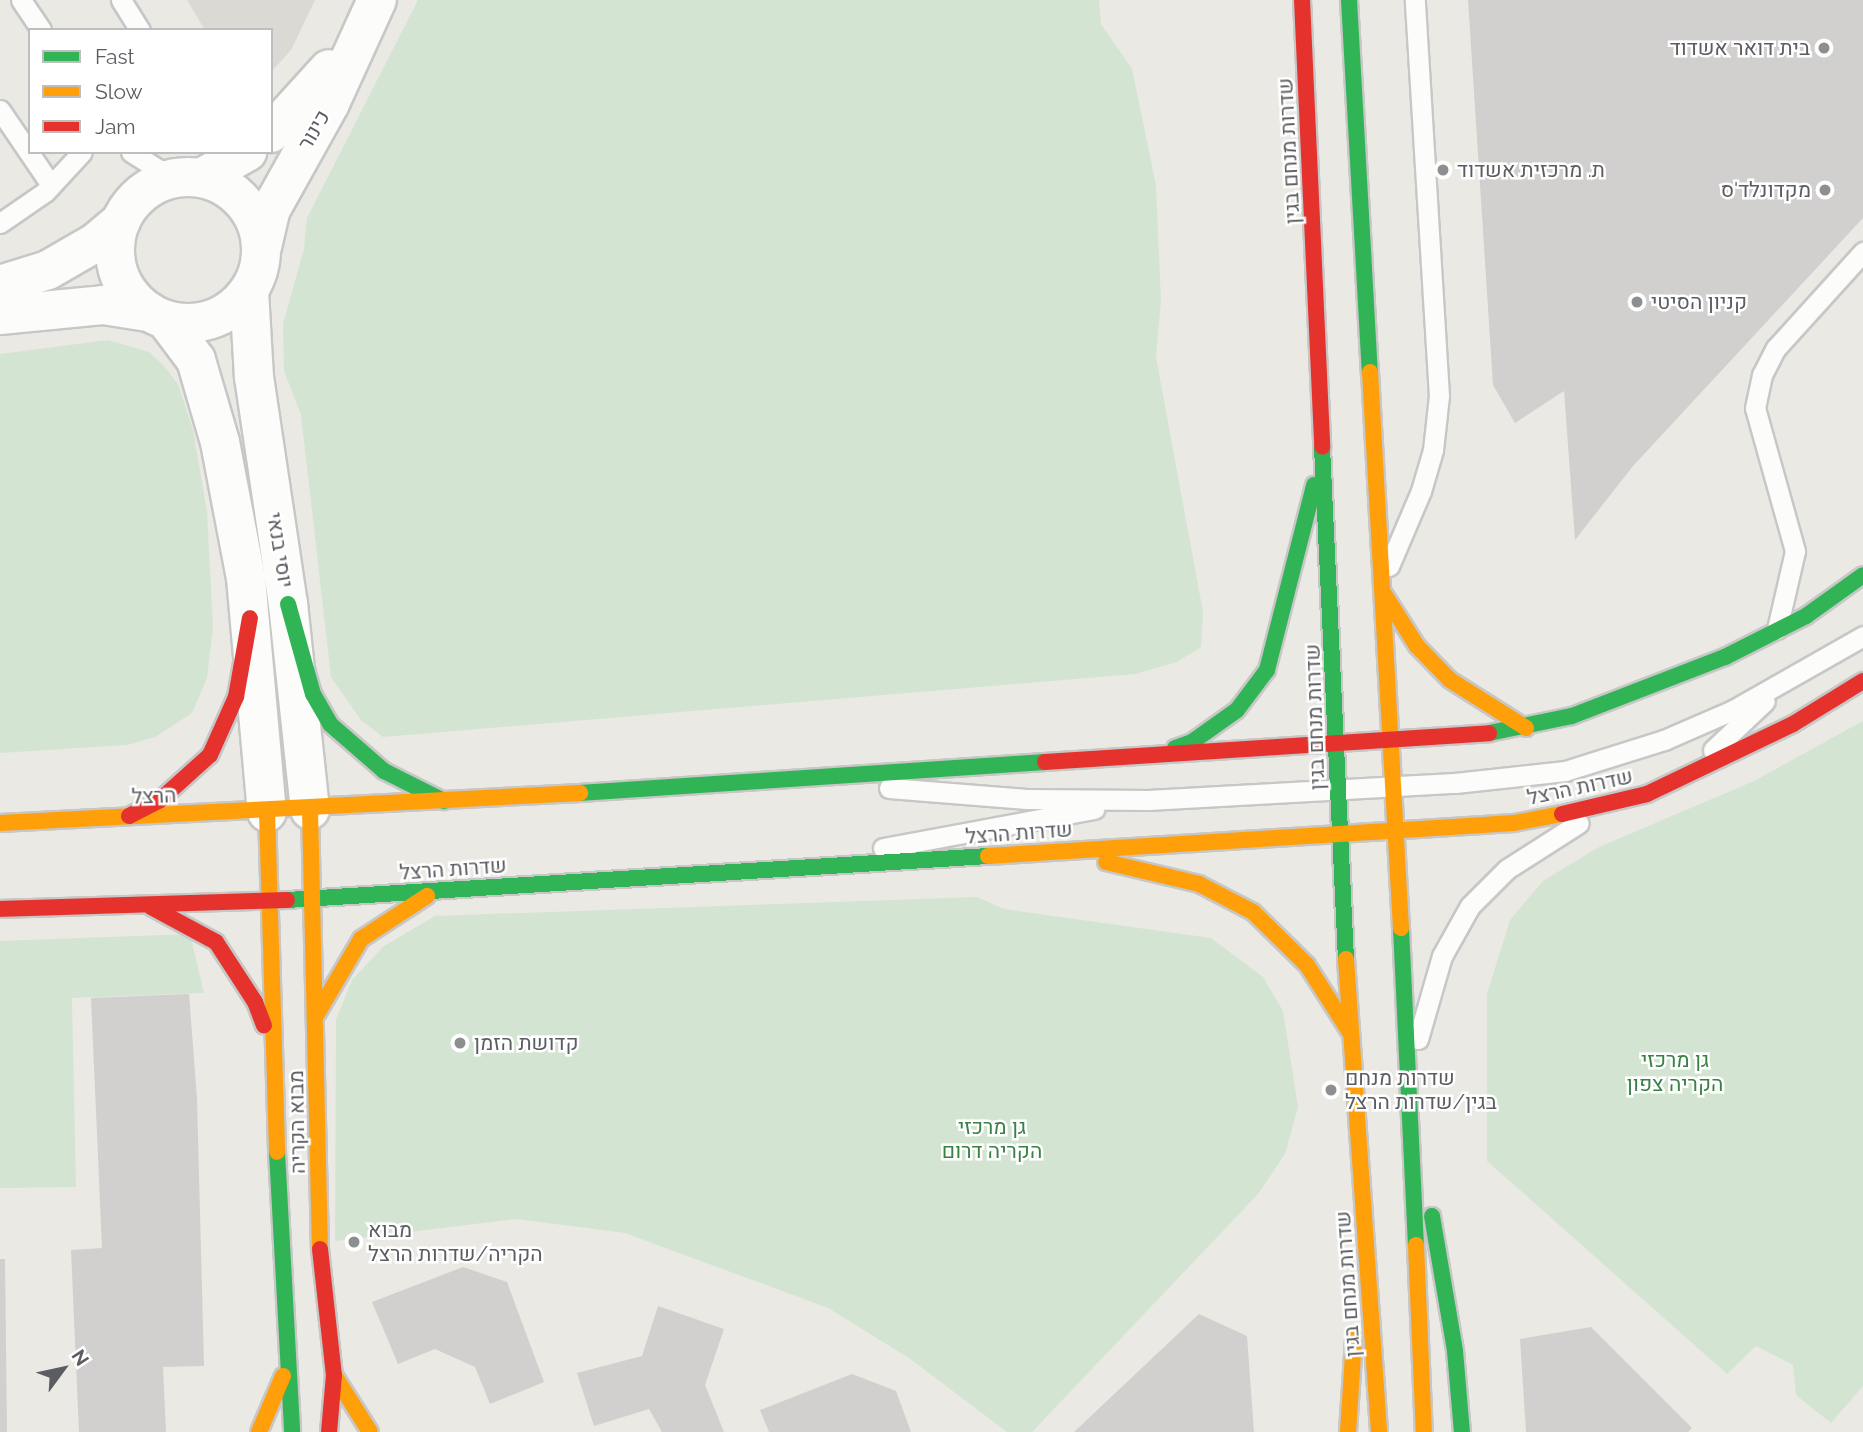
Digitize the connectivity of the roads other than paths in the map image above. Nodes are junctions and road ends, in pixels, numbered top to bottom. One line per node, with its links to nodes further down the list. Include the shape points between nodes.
1 (21, 0): 7 (lane)
2 (121, 0): 8 (lane)
3 (1302, 0): 26 (main road, שדרות מנחם בגין)
4 (1349, 0): 28 (main road)
5 (1415, 0): 28 (lane, via 1438,396 1433,450 1421,491)
6 (374, 7): 10 (street, כינור); 20 (street, כינור, via 330,103 270,211)
7 (40, 28)
8 (139, 28)
9 (0, 110): 11 (lane)
10 (273, 131)
11 (28, 151)
12 (30, 154): 17 (lane)
13 (80, 154): 17 (lane)
14 (135, 154): 16 (lane)
15 (242, 154): 16 (street)
16 (188, 178): 18 (street, via 142,193); 20 (street, via 238,196 250,211)
17 (51, 185): 19 (lane)
18 (121, 221): 22 (street, via 95,243 48,270); 25 (street, via 114,248 116,267 123,285)
19 (0, 223)
20 (262, 247): 23 (street)
21 (1863, 252): 31 (lane, via 1776,348 1762,375 1755,408 1795,551)
22 (0, 285)
23 (249, 291): 25 (street, via 226,313 206,322); 29 (street, יוסי בנאי, via 254,377)
24 (0, 315): 25 (street, via 103,306)
25 (157, 316): 30 (street, יוסי בנאי, via 183,339 206,385)
26 (1325, 435): 37 (main road, שדרות מנחם בגין); 38 (main road, via 1283,621 1267,670 1237,710 1213,729)
27 (1863, 575): 31 (main road)
28 (1380, 586): 35 (main road, via 1404,628 1432,663 1471,696); 36 (main road)
29 (288, 604): 44 (main road, via 313,694 330,724 384,771); 46 (street, יוסי בנאי)
30 (250, 618): 47 (street, יוסי בנאי); 48 (main road, via 236,696 210,754 160,800)
31 (1774, 634): 35 (main road, via 1713,662)
32 (1863, 636): 34 (lane)
33 (1863, 681): 39 (main road, שדרות הרצל, via 1793,724)
34 (1779, 688): 39 (lane); 41 (lane, via 1664,740 1565,771)
35 (1526, 728): 36 (main road)
36 (1390, 742): 37 (main road); 41 (main road)
37 (1336, 743): 38 (main road); 42 (main road, שדרות מנחם בגין)
38 (1158, 754): 40 (main road)
39 (1684, 778): 45 (main road, שדרות הרצל)
40 (797, 779): 43 (lane, via 1027,799); 44 (main road)
41 (1393, 786): 42 (lane); 50 (main road)
42 (1338, 788): 43 (lane); 51 (main road, שדרות מנחם בגין)
43 (1148, 800): 53 (lane, via 974,828)
44 (446, 802): 46 (main road)
45 (1616, 804): 50 (main road, שדרות הרצל, via 1514,822); 62 (lane, via 1535,848 1470,906 1442,956)
46 (310, 810): 47 (main road, הרצל); 55 (main road, מבוא הקריה)
47 (267, 812): 48 (main road, הרצל); 56 (main road, מבוא הקריה)
48 (126, 818): 49 (main road, הרצל)
49 (0, 824)
50 (1396, 832): 51 (main road, שדרות הרצל); 62 (main road)
51 (1339, 834): 52 (main road, שדרות הרצל); 60 (main road, שדרות מנחם בגין)
52 (1056, 851): 53 (main road, שדרות הרצל); 60 (main road, via 1161,873 1236,901 1280,935 1307,965)
53 (796, 868): 54 (main road, שדרות הרצל)
54 (435, 892): 55 (main road, שדרות הרצל); 59 (main road, via 361,939)
55 (315, 900): 56 (main road, שדרות הרצל); 59 (main road, מבוא הקריה)
56 (267, 901): 57 (main road, שדרות הרצל); 61 (main road, מבוא הקריה)
57 (146, 905): 58 (main road); 61 (main road, via 216,942 255,1002)
58 (0, 909)
59 (317, 1014): 66 (main road, מבוא הקריה, via 320,1248)
60 (1353, 1039): 64 (main road, שדרות מנחם בגין)
61 (271, 1042): 65 (main road, מבוא הקריה)
62 (1409, 1077): 63 (main road)
63 (1411, 1125): 73 (main road); 74 (main road, via 1442,1256)
64 (1367, 1244): 71 (main road, via 1351,1365); 72 (main road, שדרות מנחם בגין)
65 (285, 1371): 67 (main road); 68 (main road, מבוא הקריה)
66 (334, 1375): 69 (main road, מבוא הקריה); 70 (main road)
67 (259, 1432)
68 (292, 1432)
69 (330, 1432)
70 (370, 1432)
71 (1348, 1432)
72 (1379, 1432)
73 (1424, 1432)
74 (1462, 1432)

